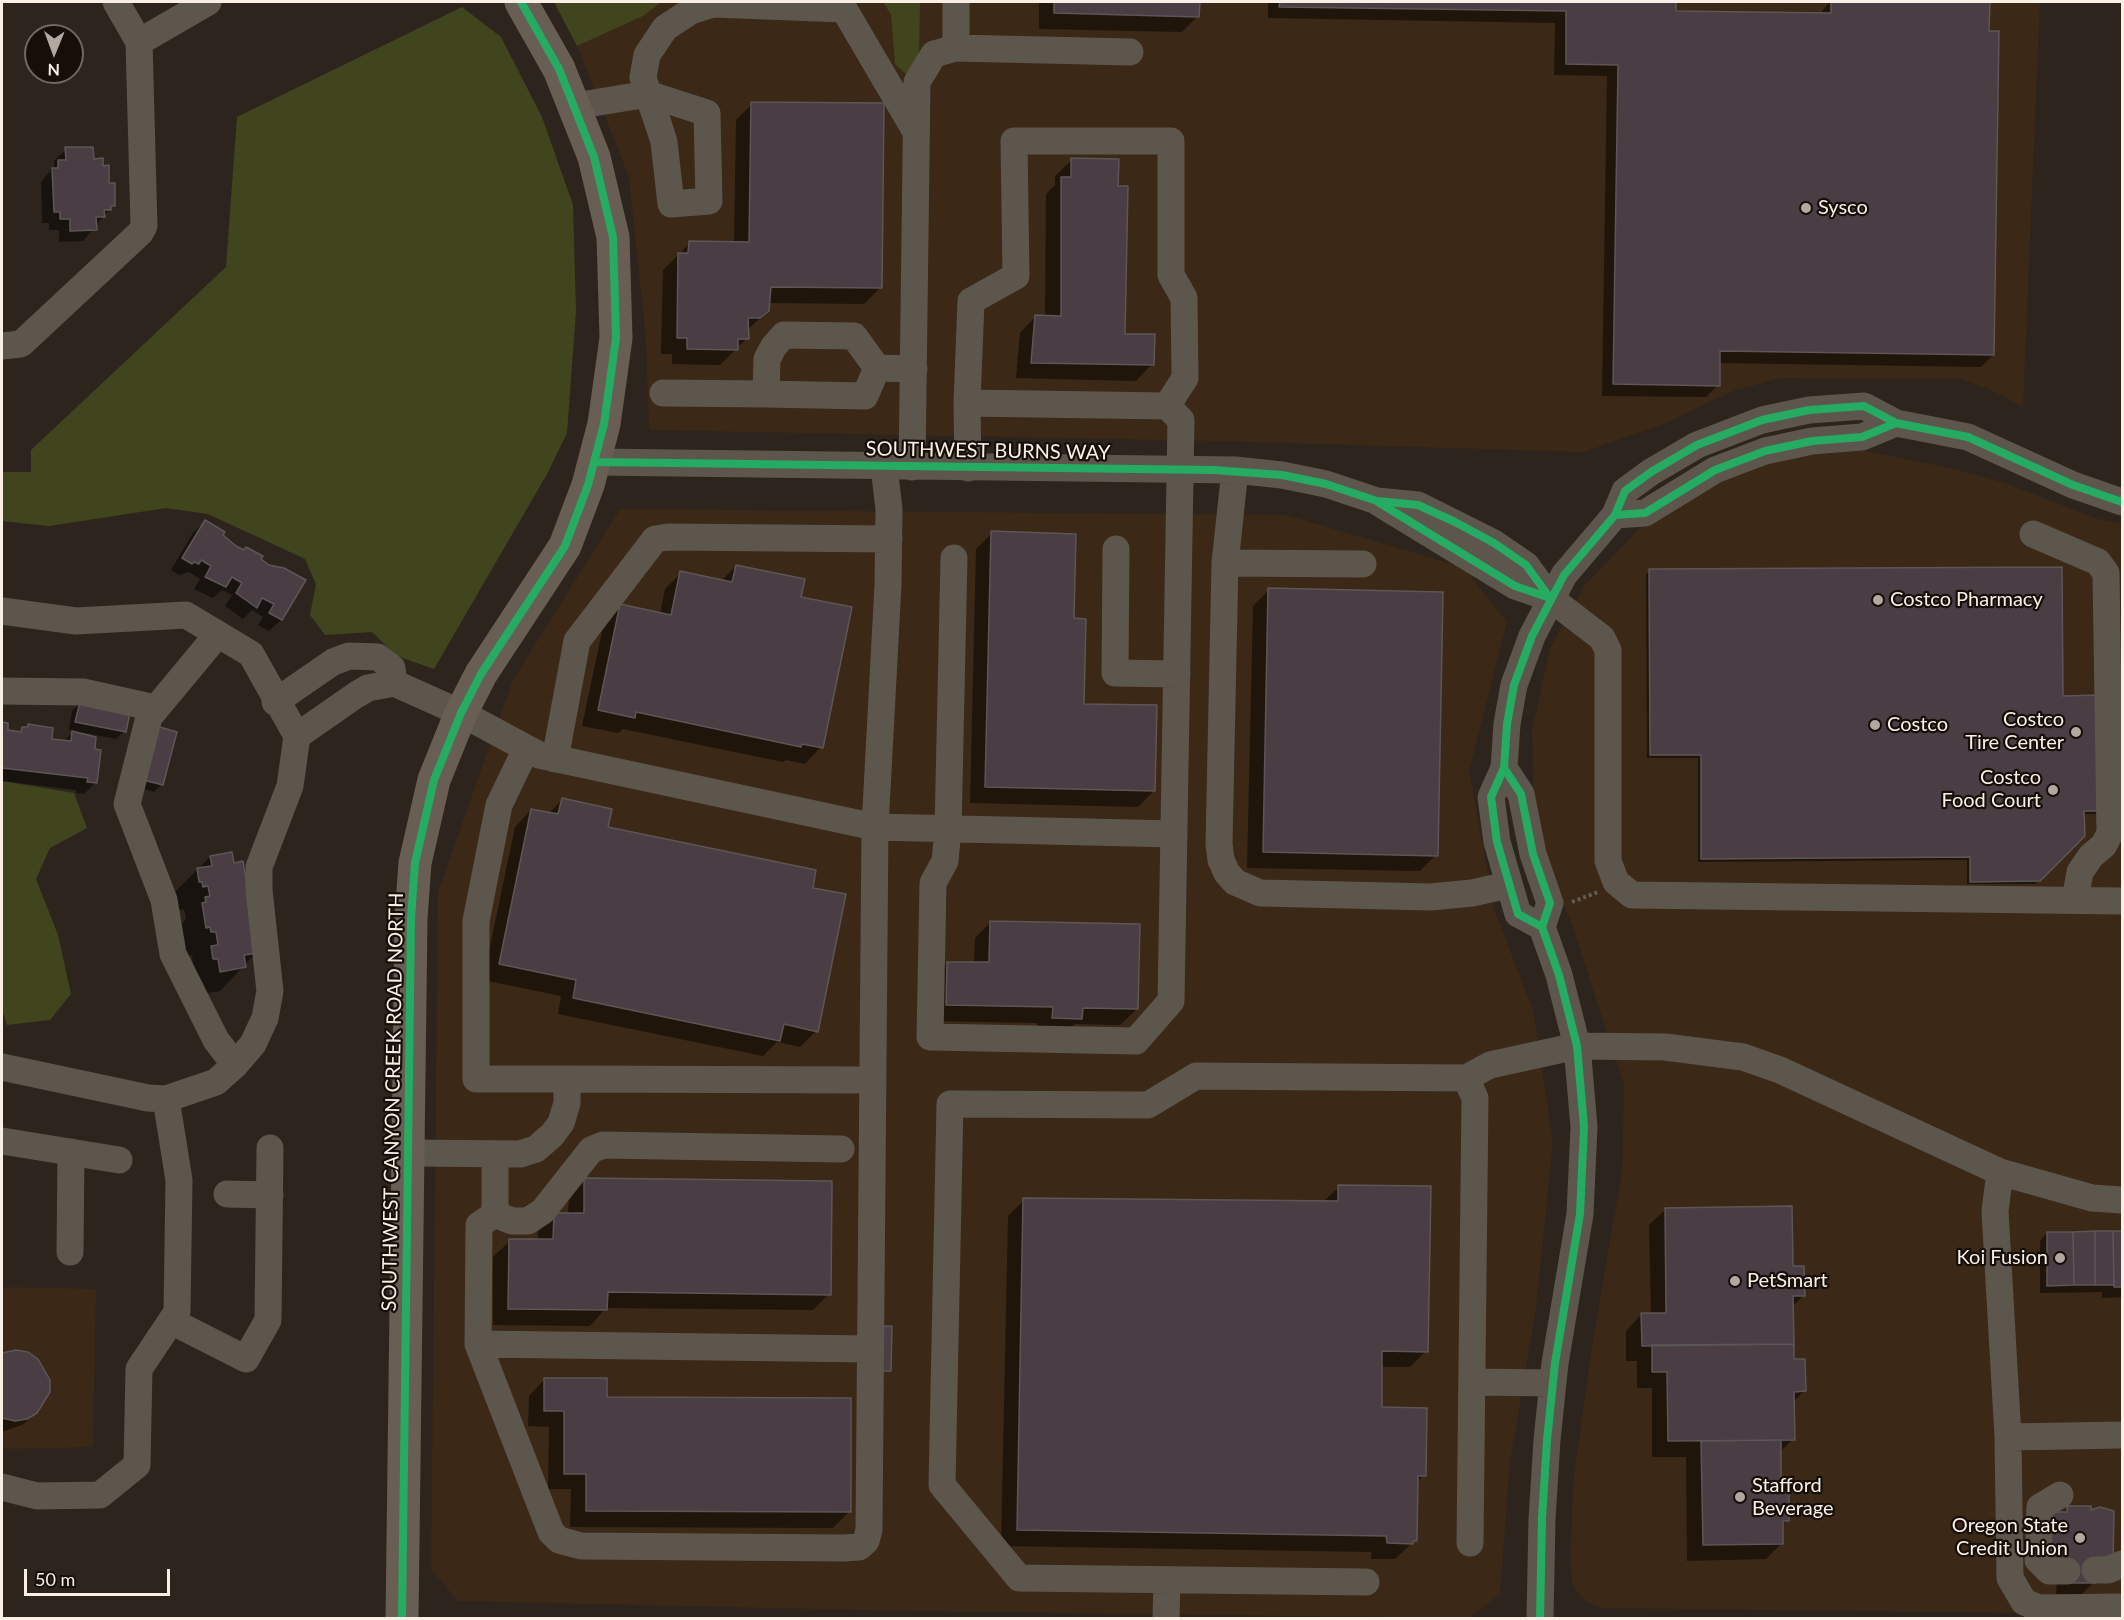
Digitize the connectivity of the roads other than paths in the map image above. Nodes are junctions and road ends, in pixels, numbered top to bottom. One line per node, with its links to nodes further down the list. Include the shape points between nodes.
1 (116, 2): 5 (street)
2 (208, 2): 5 (street)
3 (521, 2): 8 (main road, SOUTHWEST CANYON CREEK ROAD NORTH, via 560,69)
4 (956, 2): 6 (street)
5 (139, 42): 10 (street, via 144,226 21,344)
6 (956, 48): 7 (street); 9 (street, via 934,54 917,82)
7 (1130, 52)
8 (575, 106): 9 (street, via 648,94 643,77 647,55 665,28 691,11 712,4 844,9); 17 (main road, SOUTHWEST CANYON CREEK ROAD NORTH, via 602,184 615,262 616,338)
9 (915, 132): 12 (street)
10 (2, 346)
11 (877, 368): 12 (street); 14 (street, via 865,396); 14 (street, via 854,336 784,335 767,359)
12 (914, 369): 19 (street)
13 (663, 393): 14 (street)
14 (766, 394)
15 (967, 403): 16 (street); 16 (street, via 971,301 1016,276 1014,141 1171,141 1172,275 1184,298 1185,378); 20 (street)
16 (1167, 406): 21 (street, via 1181,420)
17 (595, 462): 18 (street, SOUTHWEST BURNS WAY); 38 (main road, SOUTHWEST CANYON CREEK ROAD NORTH, via 565,546 481,674)
18 (884, 467): 19 (street, SOUTHWEST BURNS WAY); 25 (street, via 890,509)
19 (912, 467): 20 (street, SOUTHWEST BURNS WAY)
20 (968, 468): 21 (street, SOUTHWEST BURNS WAY)
21 (1181, 470): 22 (street, SOUTHWEST BURNS WAY); 33 (street)
22 (1235, 470): 28 (street); 30 (street, SOUTHWEST BURNS WAY, via 1282,475 1377,501 1418,506 1494,543 1526,565)
23 (2122, 502): 30 (street, via 2073,485 1968,437 1896,423 1864,406 1783,414 1697,445 1625,491 1615,515 1578,556)
24 (2033, 534): 47 (street, via 2098,562 2106,573 2110,833 2080,872)
25 (889, 539): 41 (street, via 655,539 577,642); 43 (street)
26 (1116, 549): 33 (street, via 1115,673)
27 (954, 558): 44 (street)
28 (1225, 563): 29 (street); 46 (street, via 1219,844 1221,860 1235,882 1260,894 1431,897)
29 (1363, 564)
30 (1550, 598): 42 (street, via 1514,685); 47 (street, SOUTHWEST BURNS WAY, via 1602,638 1608,650 1608,861 1616,882 1632,896)
31 (2, 610): 32 (street, via 76,621 186,615)
32 (218, 634): 36 (street, via 251,654); 37 (street)
33 (1177, 674): 45 (street)
34 (394, 683): 36 (street, via 392,668 378,657 349,656 333,662); 38 (street); 39 (street, via 368,688)
35 (2, 691): 37 (street, via 83,692)
36 (275, 702): 39 (street)
37 (155, 708): 51 (street, via 149,717 127,804 164,900 173,954 216,1040)
38 (461, 713): 40 (street); 61 (main road, SOUTHWEST CANYON CREEK ROAD NORTH, via 434,780 415,862)
39 (297, 736): 51 (street, via 290,786 259,867 270,991 257,1036)
40 (526, 749): 41 (street); 54 (street, via 499,805 476,921 476,1079)
41 (555, 759): 43 (street)
42 (1504, 768): 46 (street, via 1491,797); 49 (street, via 1521,794 1533,854 1550,903)
43 (875, 827): 44 (street); 55 (street)
44 (948, 829): 45 (street); 45 (street, via 945,861 933,883 930,1037 1136,1041 1171,1001)
45 (1174, 834)
46 (1508, 885): 49 (street, via 1518,914)
47 (2075, 900): 48 (street, SOUTHWEST BURNS WAY)
48 (2122, 901)
49 (1542, 927): 50 (street)
50 (1577, 1046): 53 (street, via 1490,1065); 64 (street, via 1665,1047 1743,1057 1790,1074); 74 (street, via 1584,1127 1582,1183)
51 (235, 1065): 56 (street, via 216,1082)
52 (2, 1067): 56 (street)
53 (1466, 1078): 73 (street, via 1475,1098); 83 (street, via 1196,1076 1148,1105 950,1104 942,1485 1019,1578)
54 (567, 1079): 55 (street); 62 (street, via 567,1103 552,1136 536,1149 520,1154)
55 (872, 1080): 72 (street)
56 (166, 1099): 70 (street, via 179,1180 177,1312)
57 (2, 1141): 60 (street)
58 (270, 1148): 66 (street)
59 (841, 1149): 68 (street, via 603,1145 591,1150 536,1216 528,1221 512,1221)
60 (71, 1152): 63 (street); 69 (street)
61 (408, 1153): 62 (street); 86 (main road, SOUTHWEST CANYON CREEK ROAD NORTH)
62 (495, 1154): 68 (street)
63 (119, 1160)
64 (2000, 1172): 67 (street, via 2092,1198); 76 (street, via 1995,1211)
65 (227, 1194): 66 (street)
66 (270, 1195): 70 (street, via 268,1320 246,1359)
67 (2122, 1200)
68 (495, 1214): 71 (street, via 479,1225)
69 (70, 1252)
70 (171, 1321): 77 (street, via 139,1369 136,1466 100,1495 37,1496)
71 (478, 1344): 72 (street); 72 (street, via 552,1532 559,1540 581,1546 859,1547 869,1530)
72 (870, 1349)
73 (1472, 1382): 74 (street); 79 (street)
74 (1553, 1383): 88 (street, via 1542,1518)
75 (2122, 1434): 76 (street)
76 (2008, 1437): 85 (street, via 2010,1578 2016,1592 2024,1602 2038,1608)
77 (2, 1487)
78 (2060, 1495): 82 (street, via 2040,1508 2038,1560 2049,1571)
79 (1470, 1543)
80 (2122, 1564): 81 (street)
81 (2095, 1570)
82 (2067, 1571)
83 (1167, 1580): 84 (street); 87 (street)
84 (1366, 1582)
85 (2122, 1607)
86 (402, 1618)
87 (1166, 1618)
88 (1540, 1618)

